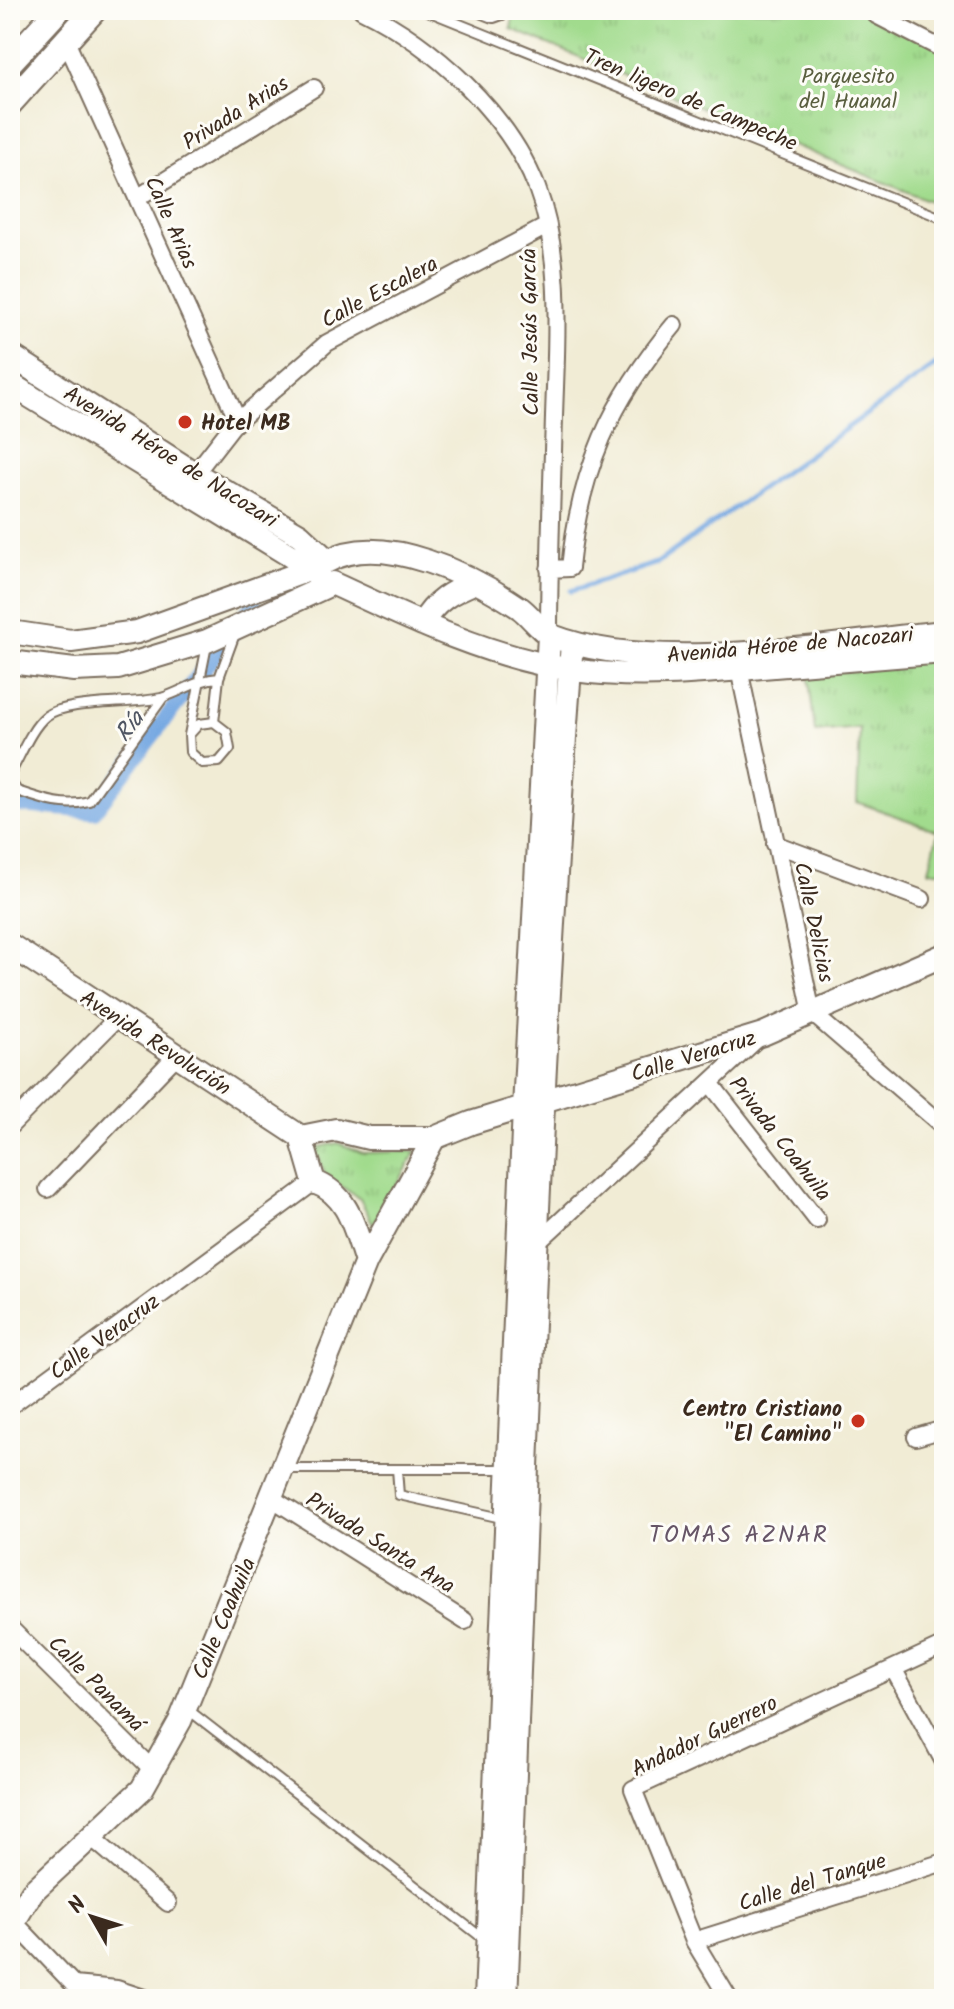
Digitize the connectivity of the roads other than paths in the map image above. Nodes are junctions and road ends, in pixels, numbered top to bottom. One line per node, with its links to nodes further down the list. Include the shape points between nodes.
1 (42, 10): 9 (street)
2 (58, 10): 11 (main road)
3 (76, 10): 12 (main road)
4 (94, 10): 8 (main road)
5 (362, 10): 17 (street, Calle Jesús García, via 394,26 487,109 523,160)
6 (425, 10): 16 (lane, Tren ligero de Campeche)
7 (879, 10): 10 (street, via 876,15)
8 (66, 41): 14 (main road); 15 (street, Calle Arias)
9 (10, 45)
10 (944, 50)
11 (10, 62)
12 (10, 85)
13 (314, 88): 15 (street, Privada Arias)
14 (10, 103)
15 (137, 198): 21 (street, Calle Arias)
16 (944, 219)
17 (547, 226): 21 (street, Calle Escalera, via 327,343); 23 (street, Calle Jesús García, via 556,354)
18 (674, 325): 23 (street, via 617,401 600,438 575,523 570,568)
19 (10, 355): 22 (main road, Avenida Héroe de Nacozari)
20 (10, 384): 22 (main road, Avenida Héroe de Nacozari)
21 (238, 421): 22 (street, Calle Escalera)
22 (190, 481): 24 (main road, Avenida Héroe de Nacozari)
23 (549, 569): 30 (street, Calle Jesús García)
24 (324, 575): 25 (main road, Avenida Héroe de Nacozari, via 369,551 425,560); 26 (main road, Avenida Héroe de Nacozari); 27 (main road); 28 (main road, via 137,632 71,641)
25 (476, 582): 26 (main road, via 452,591 432,607); 30 (main road, Avenida Héroe de Nacozari, via 524,611)
26 (422, 624): 36 (main road, Avenida Héroe de Nacozari, via 505,654)
27 (238, 627): 31 (main road); 37 (lane)
28 (10, 632)
29 (944, 632): 34 (main road, Avenida Héroe de Nacozari)
30 (549, 635): 32 (main road, Avenida Héroe de Nacozari); 36 (main road)
31 (207, 641): 35 (main road, via 118,668 74,670); 38 (lane)
32 (572, 643): 34 (main road, Avenida Héroe de Nacozari); 36 (main road)
33 (944, 652): 34 (main road, Avenida Héroe de Nacozari)
34 (742, 660): 36 (main road, Avenida Héroe de Nacozari, via 617,674); 43 (street, Calle Delicias)
35 (10, 662)
36 (560, 666): 52 (main road)
37 (219, 678): 38 (lane); 40 (lane)
38 (202, 679): 39 (lane); 41 (lane)
39 (163, 698): 42 (lane, via 61,707 43,718); 42 (lane, via 89,801 66,805 17,791)
40 (214, 722): 41 (lane, via 199,724); 41 (lane, via 227,732 230,749 219,762 196,758)
41 (189, 735)
42 (10, 777)
43 (775, 844): 44 (street); 47 (street, Calle Delicias)
44 (922, 899)
45 (10, 945): 48 (main road, Avenida Revolución)
46 (944, 955): 47 (main road, Calle Veracruz)
47 (812, 1013): 49 (main road, Calle Veracruz); 54 (street, Calle Delicias)
48 (118, 1017): 50 (main road, Avenida Revolución); 53 (street)
49 (763, 1034): 51 (street); 52 (main road, Calle Veracruz)
50 (176, 1056): 55 (main road, Avenida Revolución); 58 (street)
51 (710, 1083): 59 (street, Privada Coahuila); 60 (street)
52 (534, 1105): 56 (main road, Calle Veracruz); 60 (main road); 67 (main road)
53 (10, 1126)
54 (944, 1127)
55 (301, 1137): 56 (main road, via 336,1130 369,1138); 57 (main road)
56 (434, 1138): 61 (main road, Calle Coahuila)
57 (314, 1182): 61 (main road, via 345,1203); 62 (street, Calle Veracruz)
58 (48, 1189)
59 (817, 1220)
60 (538, 1242): 85 (main road)
61 (366, 1262): 65 (main road, Calle Coahuila)
62 (10, 1406)
63 (944, 1429): 64 (street)
64 (916, 1437)
65 (284, 1469): 66 (lane); 68 (main road, Calle Coahuila)
66 (397, 1469): 67 (lane); 69 (lane, via 399,1495)
67 (509, 1469): 69 (main road)
68 (273, 1499): 70 (street, Privada Santa Ana); 74 (main road, Calle Coahuila)
69 (507, 1519): 82 (main road)
70 (465, 1621)
71 (10, 1628): 76 (street, Calle Panamá)
72 (944, 1645): 73 (street)
73 (894, 1670): 75 (street); 81 (street, Andador Guerrero, via 633,1789)
74 (186, 1708): 76 (main road, Calle Coahuila); 82 (lane)
75 (944, 1762)
76 (153, 1770): 77 (main road, Calle Coahuila, via 142,1789)
77 (91, 1837): 79 (street); 80 (main road, Calle Coahuila, via 32,1892)
78 (944, 1862): 81 (street, Calle del Tanque)
79 (168, 1903)
80 (12, 1926): 83 (street, via 74,1985 117,1989)
81 (694, 1941): 86 (street)
82 (489, 1943): 84 (main road)
83 (147, 1999)
84 (486, 1999)
85 (506, 1999)
86 (729, 1999)

